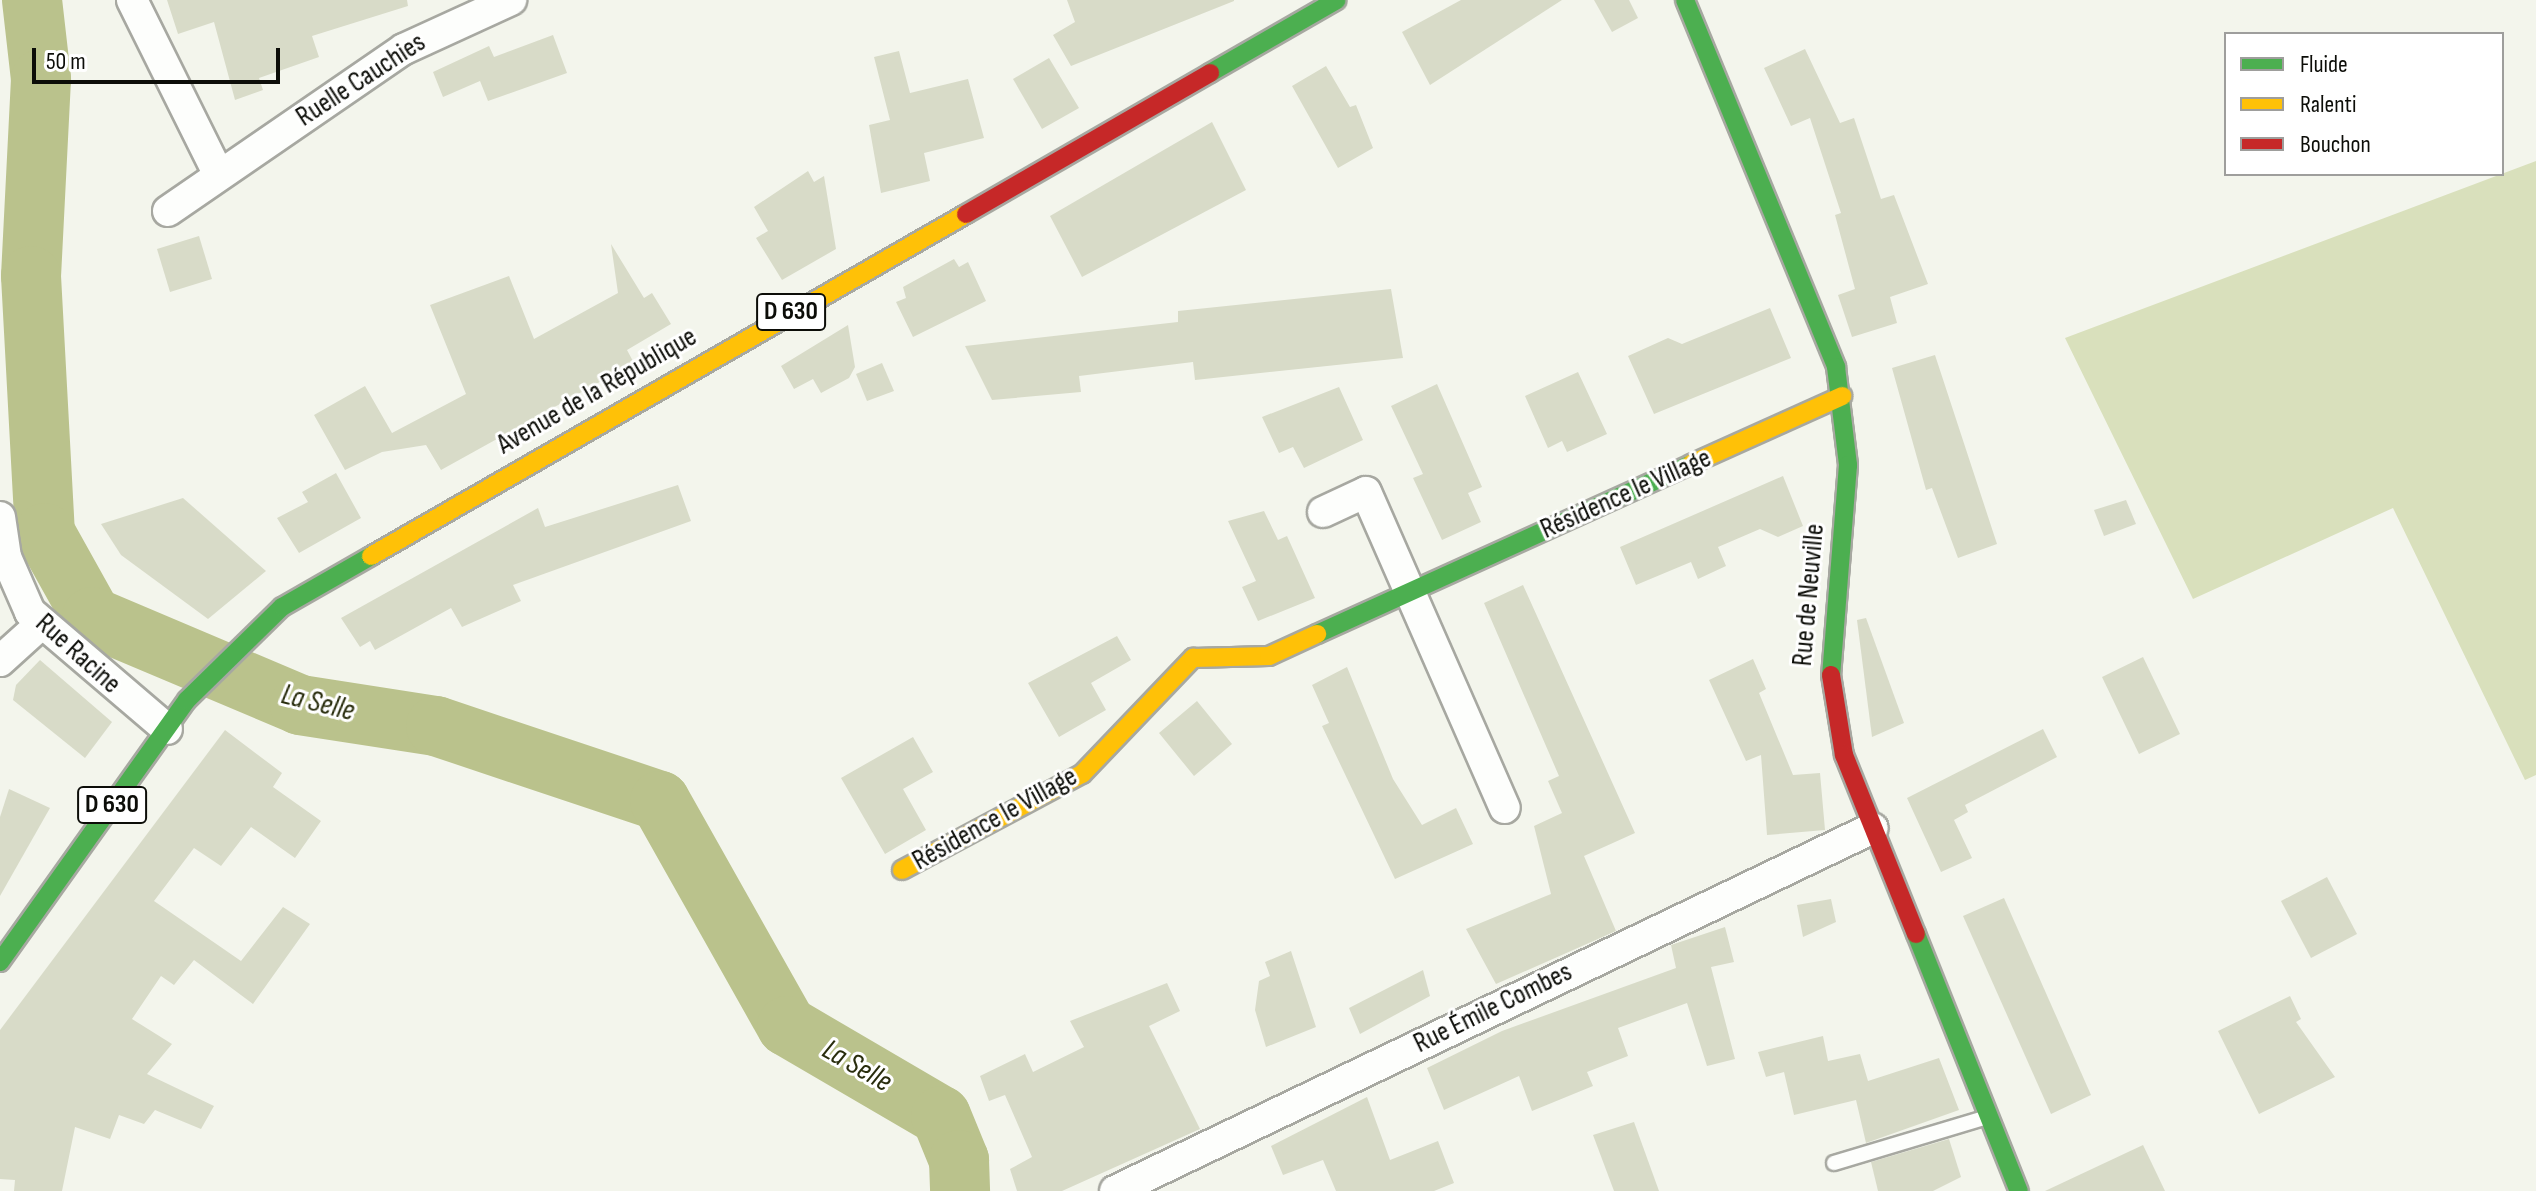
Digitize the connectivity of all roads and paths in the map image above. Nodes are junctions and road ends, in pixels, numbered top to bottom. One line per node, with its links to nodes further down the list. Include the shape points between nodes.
1 (132, 0): 5 (street)
2 (511, 0): 5 (street, Ruelle Cauchies, via 423,38)
3 (1337, 0): 13 (street, Avenue de la République / D 630, via 300,594 250,633)
4 (1685, 0): 7 (street, Rue de Neuville, via 1811,294)
5 (219, 175): 6 (street, Ruelle Cauchies)
6 (168, 211)
7 (1842, 396): 10 (street, Résidence le Village); 15 (street, Rue de Neuville, via 1848,465 1829,684 1844,755)
8 (1323, 512): 10 (street, via 1366,492)
9 (0, 517): 11 (street, Rue Racine, via 13,576)
10 (1410, 591): 14 (street); 16 (street, Résidence le Village, via 1269,656 1193,658 1071,782)
11 (41, 624): 12 (street); 13 (street, Rue Racine)
12 (0, 661)
13 (167, 729): 17 (street, Avenue de la République / D 630)
14 (1505, 808)
15 (1873, 828): 18 (street, Rue de Neuville); 20 (street, Rue Émile Combes)
16 (902, 870)
17 (0, 962)
18 (1988, 1117): 19 (lane); 21 (street, Rue de Neuville)
19 (1834, 1163)
20 (1115, 1191)
21 (2019, 1191)

